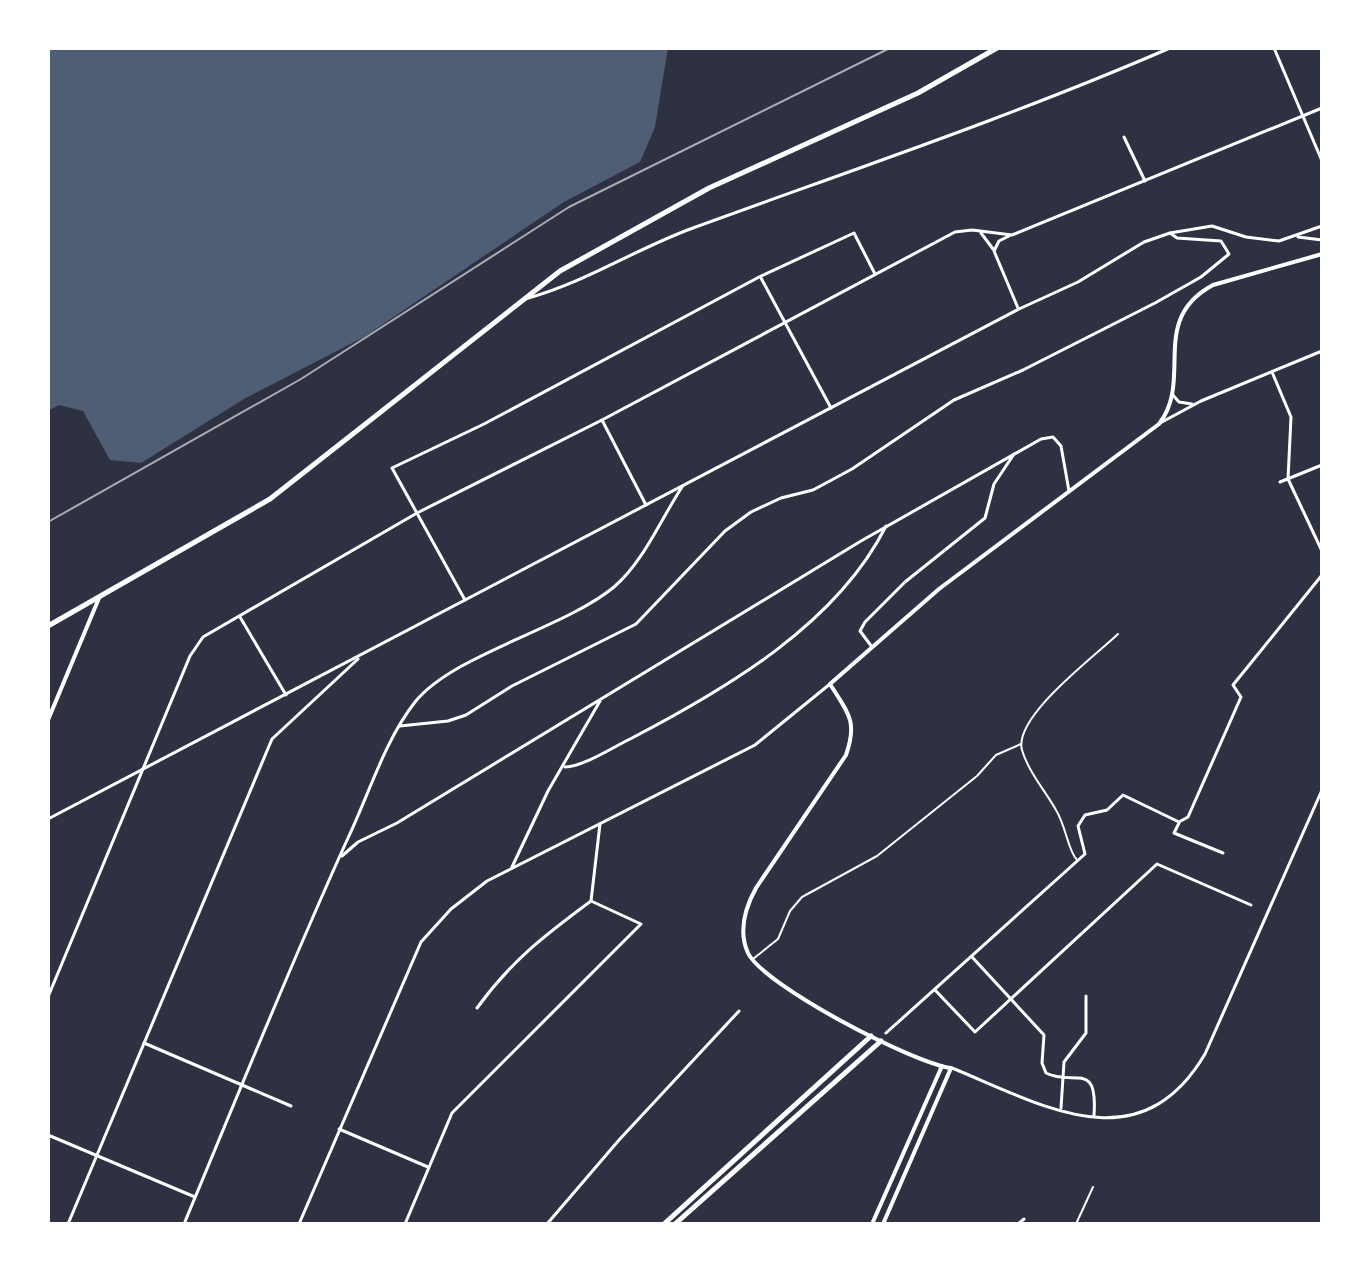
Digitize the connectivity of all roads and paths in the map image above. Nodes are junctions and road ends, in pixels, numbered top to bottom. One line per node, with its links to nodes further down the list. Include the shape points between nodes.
1 (997, 48): 19 (main road, via 918,93 709,188 560,271)
2 (1170, 48): 19 (street, via 939,141 688,230 565,289)
3 (1274, 48): 5 (street)
4 (1322, 108): 5 (street)
5 (1303, 116): 7 (street); 8 (street)
6 (1124, 137): 8 (street)
7 (1322, 161)
8 (1145, 182): 12 (street)
9 (1322, 226): 13 (street)
10 (978, 230): 12 (street); 15 (street); 17 (street, via 955,232)
11 (1170, 233): 13 (street, via 1212,226 1265,241); 20 (street); 51 (street, via 1221,241 1229,254 1155,303 954,400 813,490 751,512 725,531 636,624 466,715)
12 (1012, 235): 15 (street, via 999,241)
13 (1294, 237): 14 (street)
14 (1322, 240)
15 (994, 251): 20 (street)
16 (1322, 254): 24 (street, via 1198,293 1177,325)
17 (875, 274): 18 (street, via 854,233); 21 (street)
18 (761, 276): 21 (street); 36 (street, via 392,468)
19 (522, 300): 40 (main road, via 270,499)
20 (1019, 309): 26 (street)
21 (785, 322): 26 (street); 27 (street)
22 (1322, 351): 23 (street)
23 (1272, 372): 25 (street); 31 (street, via 1291,417)
24 (1172, 392): 25 (street, via 1179,402); 28 (street)
25 (1196, 404): 28 (street)
26 (831, 408): 33 (street)
27 (602, 420): 35 (street); 36 (street)
28 (1159, 424): 34 (street)
29 (1016, 452): 34 (street, via 1053,437 1061,446); 37 (street); 45 (street, via 994,484 985,518 905,582 865,622 860,631)
30 (1322, 465): 31 (street)
31 (1288, 479): 32 (street); 38 (street)
32 (1280, 482)
33 (685, 483): 35 (street); 51 (street, via 615,586 440,680 416,701)
34 (1069, 491): 45 (street)
35 (646, 506): 41 (street)
36 (417, 513): 41 (street); 42 (street)
37 (886, 526): 49 (street); 54 (street, via 870,559 781,649 689,708)
38 (1322, 551)
39 (1322, 575): 57 (street, via 1233,685 1241,697 1188,817)
40 (100, 596): 43 (main road); 50 (street)
41 (465, 600): 46 (street)
42 (240, 617): 48 (street); 53 (street, via 203,637 190,656)
43 (48, 626)
44 (1118, 634): 52 (lane, via 1030,717)
45 (872, 647): 47 (street)
46 (364, 653): 48 (street); 76 (street, via 272,739)
47 (830, 684): 58 (street, via 755,745); 66 (street, via 854,733 846,755 752,895 743,928)
48 (286, 695): 53 (street)
49 (600, 701): 54 (street); 60 (street)
50 (48, 720)
51 (400, 726): 60 (street)
52 (1021, 744): 61 (lane); 66 (lane, via 996,755 877,856 802,897 778,939)
53 (145, 767): 56 (street); 69 (street)
54 (565, 767): 62 (street)
55 (1322, 790): 82 (street, via 1195,1071 1167,1099 1138,1114 1104,1120)
56 (48, 819)
57 (1179, 822): 59 (street, via 1174,833); 61 (street, via 1123,795 1080,821 1087,851)
58 (600, 824): 62 (street); 63 (street)
59 (1223, 853)
60 (339, 858): 80 (street)
61 (1077, 860): 65 (street)
62 (512, 868): 84 (street, via 460,901 421,942)
63 (591, 901): 71 (street, via 504,971); 87 (street, via 641,924 452,1113)
64 (1251, 905): 70 (street, via 1157,864)
65 (972, 957): 67 (street); 70 (street)
66 (752, 960): 74 (street, via 770,978)
67 (935, 990): 70 (street, via 975,1032); 73 (street)
68 (1086, 996): 79 (street, via 1086,1033 1066,1058)
69 (48, 997)
70 (1011, 999): 79 (street, via 1044,1035 1044,1070)
71 (477, 1008)
72 (739, 1011): 95 (street)
73 (886, 1033)
74 (871, 1036): 75 (street); 96 (main road)
75 (881, 1041): 77 (street); 97 (main road)
76 (144, 1043): 80 (street); 86 (street)
77 (942, 1066): 78 (street); 98 (street)
78 (951, 1068): 82 (street); 99 (street)
79 (1062, 1075): 82 (street); 83 (street, via 1080,1076 1089,1083)
80 (242, 1084): 81 (street); 89 (street)
81 (291, 1106)
82 (1061, 1110)
83 (1094, 1115)
84 (339, 1129): 87 (street); 93 (street)
85 (48, 1135): 86 (street)
86 (98, 1156): 89 (street); 91 (street)
87 (429, 1167): 94 (street)
88 (1093, 1187): 101 (lane)
89 (195, 1197): 92 (street)
90 (1024, 1219): 100 (street)
91 (68, 1224)
92 (184, 1224)
93 (299, 1224)
94 (405, 1224)
95 (547, 1224)
96 (664, 1224)
97 (675, 1224)
98 (872, 1224)
99 (883, 1224)
100 (1018, 1224)
101 (1076, 1224)

